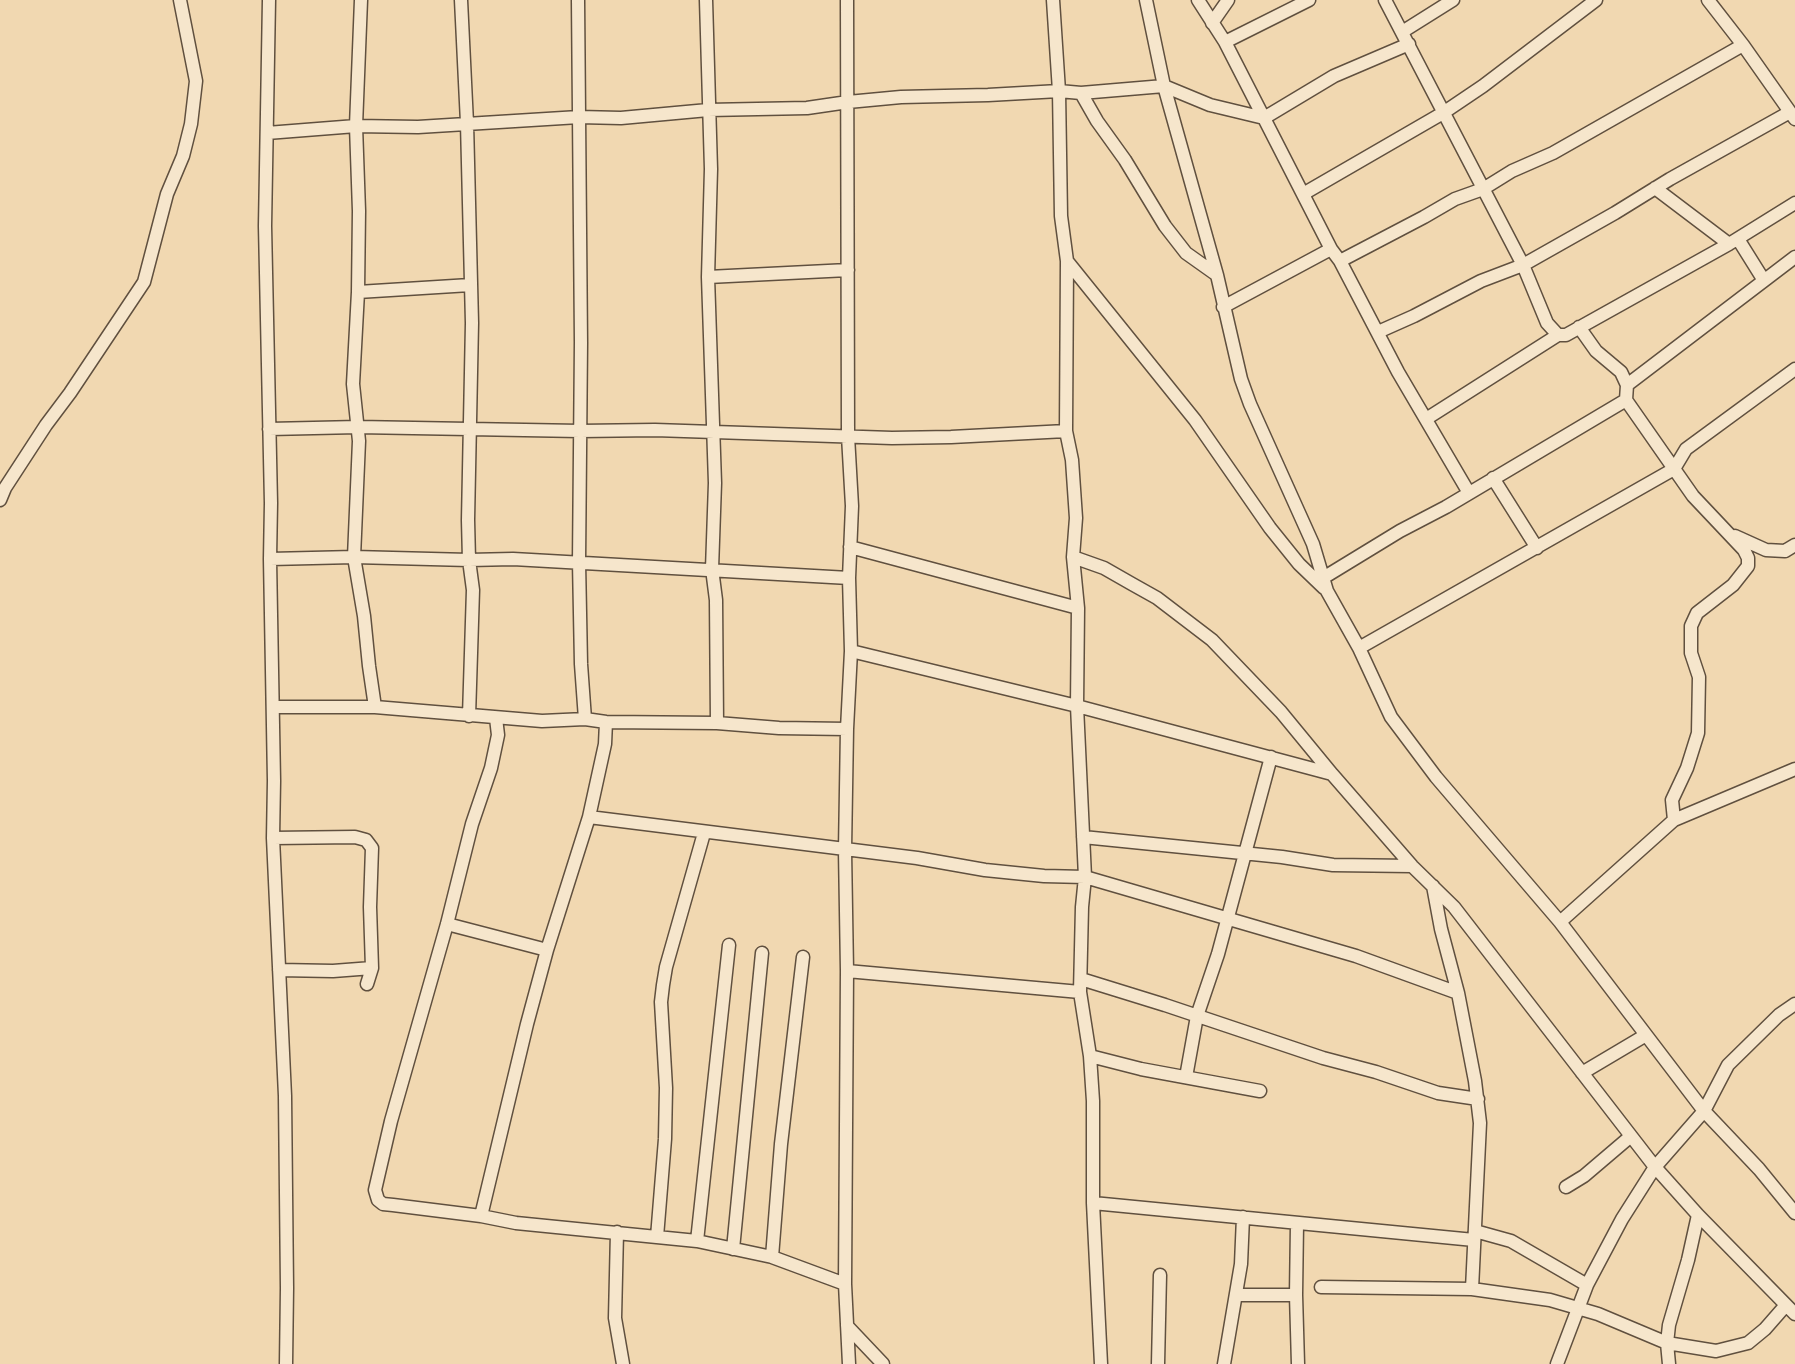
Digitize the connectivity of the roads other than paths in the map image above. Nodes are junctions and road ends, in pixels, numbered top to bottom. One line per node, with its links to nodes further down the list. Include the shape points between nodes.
1 (180, 0): 68 (street, via 196,81 191,124 144,282)
2 (269, 0): 33 (street)
3 (361, 0): 32 (street)
4 (461, 0): 31 (street)
5 (578, 0): 29 (street)
6 (706, 0): 26 (street)
7 (847, 0): 25 (street)
8 (1053, 0): 23 (street)
9 (1146, 0): 22 (street)
10 (1198, 0): 17 (street)
11 (1228, 0): 17 (street)
12 (1309, 0): 19 (street)
13 (1385, 0): 18 (street)
14 (1453, 0): 18 (street)
15 (1596, 0): 27 (street)
16 (1708, 0): 21 (street)
17 (1212, 23): 19 (street)
18 (1402, 32): 20 (street)
19 (1225, 42): 30 (street)
20 (1409, 44): 27 (street); 30 (street, via 1334,76)
21 (1743, 45): 28 (street); 35 (street)
22 (1164, 86): 24 (street); 30 (street, via 1210,105); 45 (street)
23 (1059, 91): 24 (street); 25 (street); 41 (street, via 1061,216)
24 (1081, 93): 45 (street, via 1186,253)
25 (848, 102): 26 (street, via 807,108); 44 (street)
26 (708, 110): 29 (street, via 621,118); 46 (street)
27 (1443, 113): 35 (street); 36 (street)
28 (1792, 115): 34 (street)
29 (579, 117): 31 (street); 61 (street)
30 (1264, 118): 36 (street)
31 (467, 123): 32 (street); 48 (street)
32 (356, 126): 33 (street); 49 (street)
33 (267, 133): 59 (street)
34 (1655, 188): 38 (street); 43 (street)
35 (1482, 189): 42 (street, via 1455,199); 43 (street)
36 (1303, 194): 39 (street)
37 (1795, 203): 38 (street)
38 (1734, 242): 47 (street); 51 (street)
39 (1331, 249): 42 (street); 50 (street)
40 (1795, 257): 47 (street)
41 (1067, 261): 63 (street); 81 (street, via 1195,420 1270,528 1299,564)
42 (1340, 261): 52 (street)
43 (1523, 265): 52 (street, via 1481,281); 53 (street, via 1547,323)
44 (848, 270): 46 (street); 64 (street)
45 (1217, 275): 50 (street)
46 (708, 277): 62 (street)
47 (1763, 279): 55 (street)
48 (470, 285): 49 (street); 60 (street)
49 (358, 292): 58 (street, via 353,384)
50 (1223, 308): 80 (street, via 1250,404 1313,544)
51 (1579, 327): 53 (street); 55 (street, via 1596,351 1621,372)
52 (1378, 332): 57 (street)
53 (1558, 335): 57 (street)
54 (1795, 369): 65 (street, via 1686,449)
55 (1627, 385): 56 (street)
56 (1626, 400): 65 (street); 66 (street)
57 (1426, 419): 67 (street)
58 (358, 427): 59 (street); 60 (street); 73 (street)
59 (269, 429): 75 (street)
60 (470, 429): 61 (street); 76 (street)
61 (580, 431): 62 (street); 77 (street)
62 (713, 431): 64 (street); 78 (street)
63 (1066, 431): 64 (street, via 951,437); 74 (street, via 1076,518)
64 (848, 436): 71 (street)
65 (1674, 469): 69 (street, via 1692,496); 72 (street)
66 (1493, 478): 67 (street); 72 (street)
67 (1468, 494): 80 (street)
68 (0, 500)
69 (1726, 532): 70 (street, via 1766,550 1785,550); 98 (street, via 1744,549 1748,566 1732,585 1697,613 1691,626 1691,653 1699,677 1698,733 1672,800)
70 (1795, 545)
71 (850, 547): 79 (street); 82 (street)
72 (1537, 548): 83 (street)
73 (354, 557): 75 (street); 76 (street); 87 (street)
74 (1073, 557): 82 (street); 96 (street, via 1132,584 1212,640 1281,712)
75 (270, 559): 86 (street)
76 (469, 560): 77 (street); 88 (street, via 473,590)
77 (579, 562): 78 (street); 90 (street)
78 (712, 569): 79 (street); 92 (street)
79 (849, 578): 84 (street)
80 (1323, 578): 81 (street)
81 (1328, 591): 83 (street)
82 (1078, 608): 85 (street)
83 (1359, 648): 108 (street, via 1394,722)
84 (850, 651): 85 (street); 93 (street)
85 (1077, 706): 94 (street); 100 (street)
86 (273, 707): 87 (street); 101 (street)
87 (375, 707): 88 (street)
88 (469, 716): 89 (street)
89 (496, 718): 90 (street); 109 (street, via 498,735)
90 (585, 719): 91 (street)
91 (606, 722): 92 (street); 97 (street)
92 (717, 723): 93 (street)
93 (847, 729): 102 (street)
94 (1271, 757): 96 (street); 103 (street)
95 (1795, 769): 98 (street)
96 (1332, 774): 104 (street)
97 (589, 817): 99 (street); 111 (street)
98 (1674, 820): 108 (street)
99 (704, 833): 102 (street); 141 (street, via 662,993 665,1139)
100 (1083, 837): 103 (street); 105 (street)
101 (273, 838): 114 (street, via 366,840 372,848); 115 (street)
102 (846, 850): 105 (street, via 985,870); 116 (street)
103 (1246, 854): 104 (street, via 1333,865); 107 (street)
104 (1412, 866): 106 (street)
105 (1084, 877): 107 (street); 117 (street)
106 (1433, 885): 120 (street); 125 (street, via 1486,947)
107 (1226, 918): 120 (street, via 1356,956); 122 (street)
108 (1560, 922): 123 (street)
109 (447, 924): 111 (street); 136 (street, via 391,1122 375,1196 383,1204)
110 (729, 945): 142 (street)
111 (547, 950): 136 (street)
112 (762, 953): 143 (street)
113 (803, 957): 144 (street)
114 (372, 968): 115 (street); 118 (street)
115 (279, 970): 156 (street, via 285,1096)
116 (847, 971): 119 (street); 146 (street)
117 (1081, 979): 119 (street); 122 (street)
118 (367, 984)
119 (1080, 992): 124 (street)
120 (1458, 993): 128 (street)
121 (1795, 1004): 129 (street, via 1728,1065)
122 (1197, 1016): 126 (street); 128 (street, via 1438,1093)
123 (1646, 1035): 125 (street); 129 (street)
124 (1090, 1056): 126 (street); 133 (street)
125 (1582, 1073): 130 (street)
126 (1186, 1077): 127 (street)
127 (1260, 1091)
128 (1478, 1099): 140 (street)
129 (1704, 1111): 131 (street); 134 (street)
130 (1631, 1136): 131 (street); 132 (street)
131 (1655, 1167): 135 (street); 147 (street)
132 (1566, 1187)
133 (1093, 1203): 137 (street); 160 (street)
134 (1795, 1214)
135 (1698, 1215): 153 (street); 155 (street)
136 (481, 1216): 139 (street, via 531,1225)
137 (1243, 1217): 138 (street); 150 (street)
138 (1297, 1224): 140 (street); 151 (street)
139 (617, 1232): 141 (street); 157 (street, via 615,1318)
140 (1474, 1235): 147 (street, via 1511,1241); 149 (street)
141 (657, 1236): 142 (street)
142 (697, 1241): 143 (street)
143 (733, 1249): 144 (street)
144 (772, 1257): 146 (street)
145 (1160, 1275): 161 (street)
146 (845, 1284): 154 (street)
147 (1587, 1285): 152 (street)
148 (1321, 1287): 149 (street)
149 (1472, 1289): 152 (street)
150 (1237, 1295): 151 (street); 162 (street)
151 (1296, 1295): 163 (street)
152 (1578, 1307): 155 (street); 164 (street)
153 (1790, 1309): 155 (street, via 1748,1343 1716,1351)
154 (847, 1326): 158 (street); 159 (street)
155 (1667, 1343): 165 (street)
156 (286, 1364)
157 (623, 1364)
158 (849, 1364)
159 (883, 1364)
160 (1101, 1364)
161 (1158, 1364)
162 (1224, 1364)
163 (1298, 1364)
164 (1557, 1364)
165 (1669, 1364)

